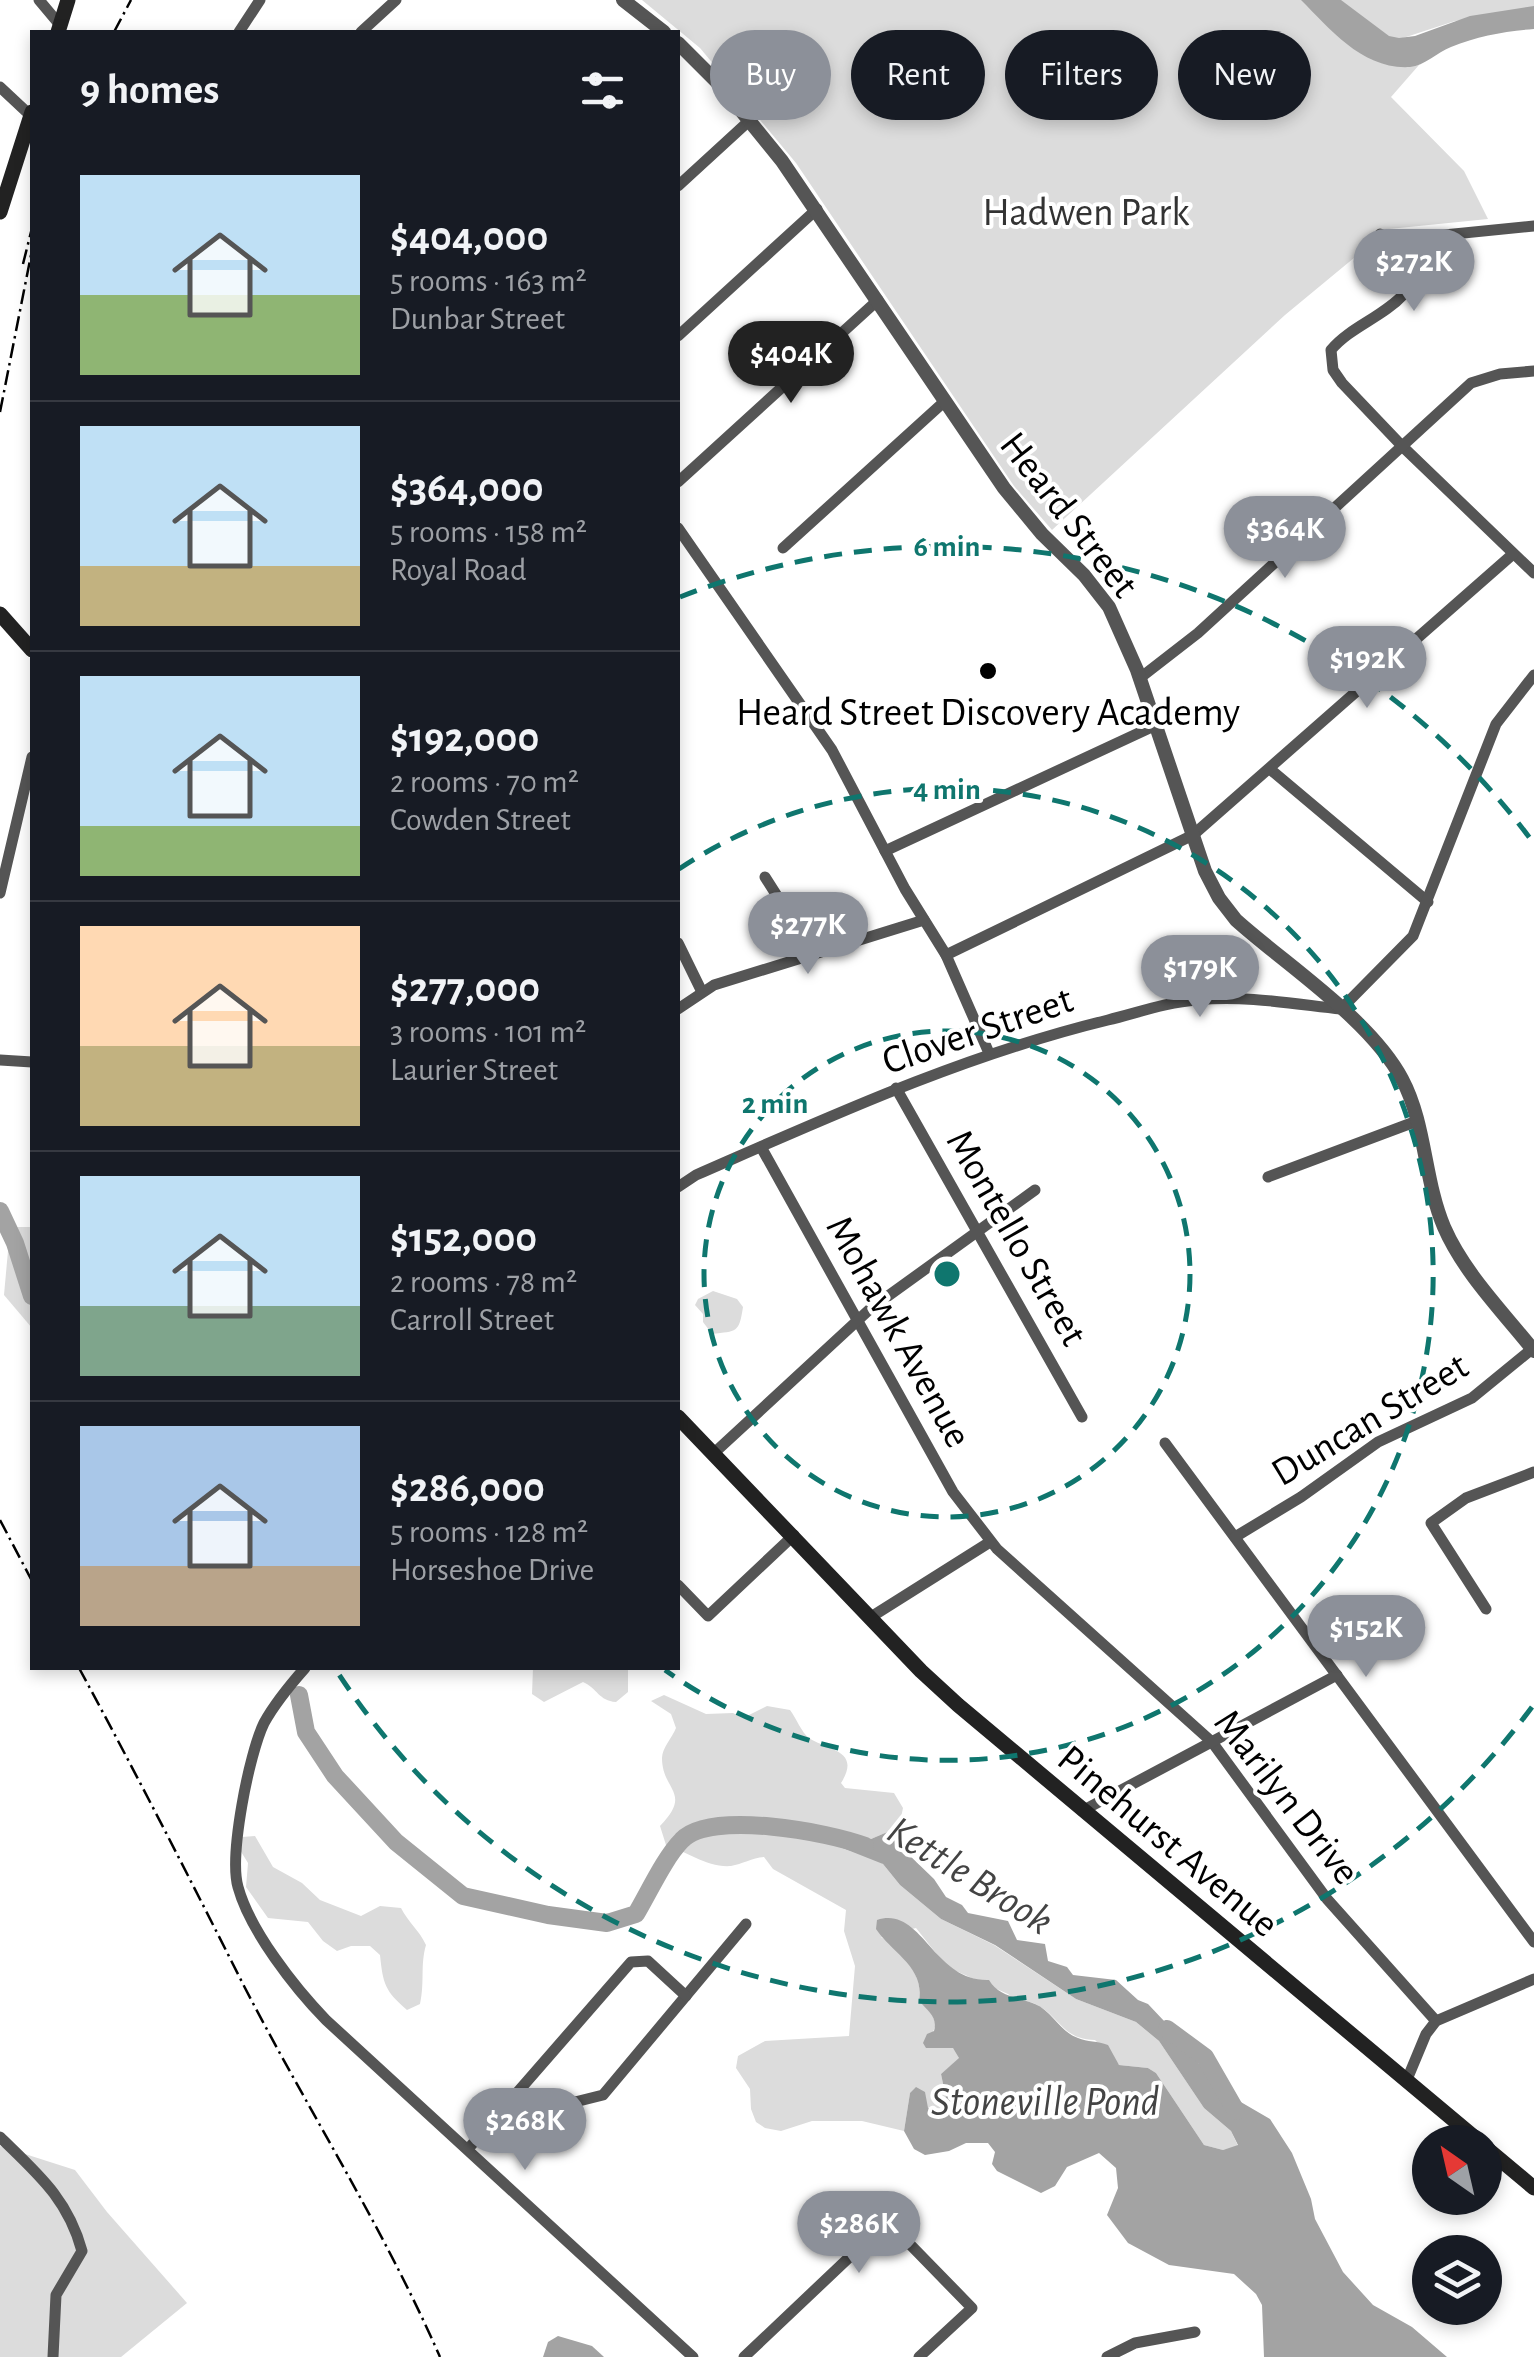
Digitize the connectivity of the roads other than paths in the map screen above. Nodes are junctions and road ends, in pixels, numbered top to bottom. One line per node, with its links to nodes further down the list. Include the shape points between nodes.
1 (38, 0): 6 (street)
2 (68, 0): 6 (main road)
3 (260, 0): 7 (street)
4 (396, 0): 8 (street)
5 (623, 0): 9 (street)
6 (59, 29)
7 (244, 30)
8 (363, 30)
9 (661, 30)
10 (680, 45): 11 (street, Heard Street)
11 (710, 74)
12 (0, 87): 13 (street)
13 (30, 112)
14 (30, 120): 18 (main road)
15 (750, 120): 16 (street); 17 (street, Heard Street)
16 (680, 184)
17 (817, 209): 22 (street, Heard Street); 23 (street)
18 (0, 212)
19 (1534, 226): 21 (street)
20 (1380, 234): 21 (street)
21 (1404, 239): 26 (street, via 1404,294 1330,352 1342,382)
22 (878, 300): 25 (street, Heard Street); 27 (street)
23 (680, 334)
24 (1534, 371): 26 (street, via 1472,384)
25 (944, 401): 29 (street); 35 (street, Heard Street, via 1004,488 1097,590)
26 (1402, 446): 30 (street); 35 (street)
27 (680, 480)
28 (680, 531): 40 (street, via 832,750)
29 (784, 548)
30 (1513, 554): 31 (street); 38 (street)
31 (1534, 573)
32 (0, 614): 33 (main road)
33 (30, 648)
34 (1534, 675): 43 (street, via 1496,724)
35 (1140, 678): 36 (street, Heard Street)
36 (1156, 725): 39 (street, Heard Street); 40 (street)
37 (30, 766): 42 (street)
38 (1271, 770): 39 (street); 43 (street)
39 (1193, 835): 47 (street); 50 (street, Heard Street, via 1227,910)
40 (885, 851): 44 (street)
41 (764, 877): 46 (street)
42 (0, 893)
43 (1428, 902): 50 (street, via 1414,936)
44 (924, 920): 46 (street); 47 (street)
45 (680, 947): 48 (street)
46 (814, 954): 48 (street)
47 (946, 955): 51 (street)
48 (702, 992): 49 (street)
49 (680, 1008)
50 (1341, 1009): 51 (street, Clover Street, via 1192,1000); 55 (street, Heard Street, via 1398,1071)
51 (989, 1052): 54 (street, Clover Street)
52 (0, 1060): 53 (street)
53 (30, 1062)
54 (896, 1088): 56 (street, Clover Street); 60 (street, Montello Street)
55 (1417, 1122): 57 (street); 62 (street, Heard Street, via 1444,1225)
56 (761, 1147): 58 (street, Clover Street); 61 (street, Mohawk Avenue)
57 (1268, 1177)
58 (680, 1186)
59 (1035, 1190): 60 (street)
60 (977, 1231): 61 (street); 63 (street, Montello Street)
61 (857, 1320): 66 (street); 70 (street, Mohawk Avenue, via 953,1492)
62 (1533, 1350): 69 (street, Duncan Street, via 1472,1398 1378,1442)
63 (1082, 1418)
64 (680, 1419): 66 (main road, Pinehurst Avenue)
65 (1165, 1443): 69 (street)
66 (712, 1454): 68 (main road, Pinehurst Avenue)
67 (1534, 1472): 72 (street, via 1466,1498 1430,1523)
68 (794, 1536): 71 (street, via 708,1616); 73 (main road, Pinehurst Avenue)
69 (1234, 1537): 75 (street)
70 (990, 1542): 73 (street); 76 (street, Marilyn Drive)
71 (680, 1588)
72 (1486, 1610)
73 (870, 1617): 77 (main road, Pinehurst Avenue, via 958,1705)
74 (303, 1670): 87 (street, via 269,1714 255,1746 237,1840 240,1894 298,1990)
75 (1337, 1675): 76 (street); 79 (street)
76 (1212, 1742): 77 (street); 82 (street, Marilyn Drive, via 1327,1899)
77 (1082, 1811): 83 (main road, Pinehurst Avenue)
78 (746, 1924): 81 (street)
79 (1534, 1942)
80 (1534, 1979): 82 (street)
81 (686, 1996): 84 (street, via 603,2095 575,2102); 84 (street, via 648,1961 631,1962)
82 (1436, 2020): 83 (street)
83 (1406, 2082): 85 (main road, Pinehurst Avenue)
84 (519, 2092): 87 (street)
85 (1458, 2125)
86 (0, 2138): 91 (street, via 56,2192 82,2252 56,2294)
87 (468, 2149): 92 (street)
88 (1502, 2162): 89 (main road, Pinehurst Avenue)
89 (1534, 2188)
90 (1195, 2332): 95 (street)
91 (53, 2357)
92 (693, 2357)
93 (744, 2357): 94 (street, via 888,2226 972,2308)
94 (919, 2357)
95 (1107, 2357)

